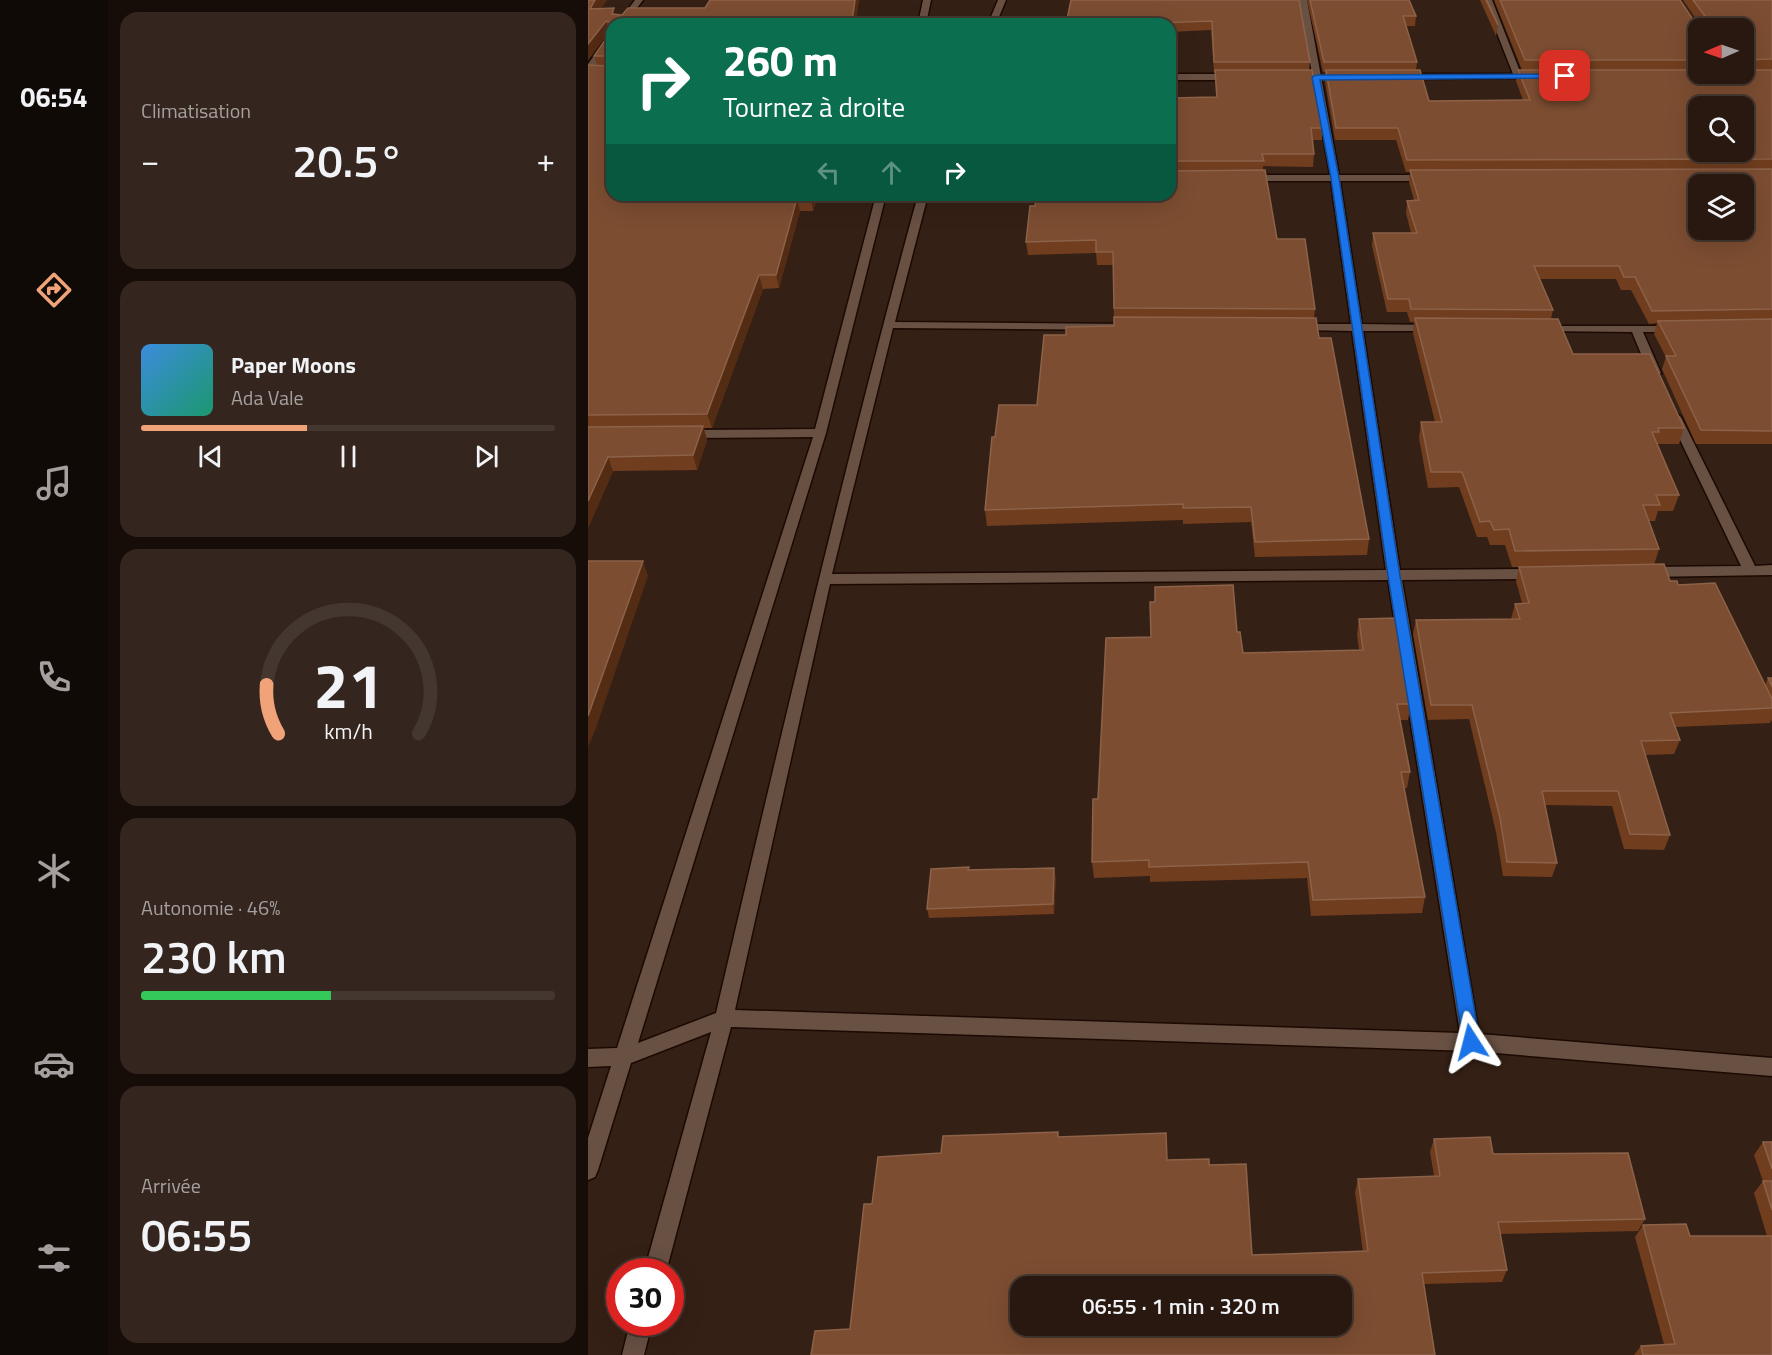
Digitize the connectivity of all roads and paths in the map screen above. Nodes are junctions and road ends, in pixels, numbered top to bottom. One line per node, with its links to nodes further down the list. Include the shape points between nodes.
1 (639, 0): 6 (street)
2 (927, 0): 7 (street)
3 (1002, 0): 8 (street)
4 (1303, 0): 17 (street)
5 (1488, 0): 11 (street)
6 (626, 18)
7 (923, 18)
8 (994, 18)
9 (606, 47): 10 (street)
10 (591, 72)
11 (1518, 76): 12 (street); 15 (street)
12 (1542, 76)
13 (1176, 77): 14 (street)
14 (1248, 77)
15 (1399, 77)
16 (1241, 178): 17 (street)
17 (1335, 178): 18 (street); 24 (street)
18 (1441, 178)
19 (879, 201): 29 (street)
20 (920, 201): 21 (street)
21 (889, 325): 22 (street); 36 (street)
22 (1147, 327)
23 (1288, 327): 24 (street)
24 (1358, 328): 25 (street); 35 (street)
25 (1439, 328)
26 (1693, 328): 28 (street)
27 (1532, 329): 28 (street)
28 (1636, 329): 31 (street)
29 (820, 433): 30 (street); 40 (street)
30 (669, 434)
31 (1749, 570): 32 (street); 33 (street)
32 (1772, 570)
33 (1631, 572)
34 (1548, 573): 35 (street)
35 (1394, 576): 36 (street); 38 (street)
36 (824, 579): 37 (street)
37 (724, 1018): 38 (street); 40 (street); 43 (street)
38 (1471, 1042): 41 (street)
39 (588, 1058): 40 (street)
40 (623, 1058): 42 (street)
41 (1772, 1067)
42 (588, 1170)
43 (659, 1258)
44 (638, 1336): 45 (street)
45 (633, 1355)

